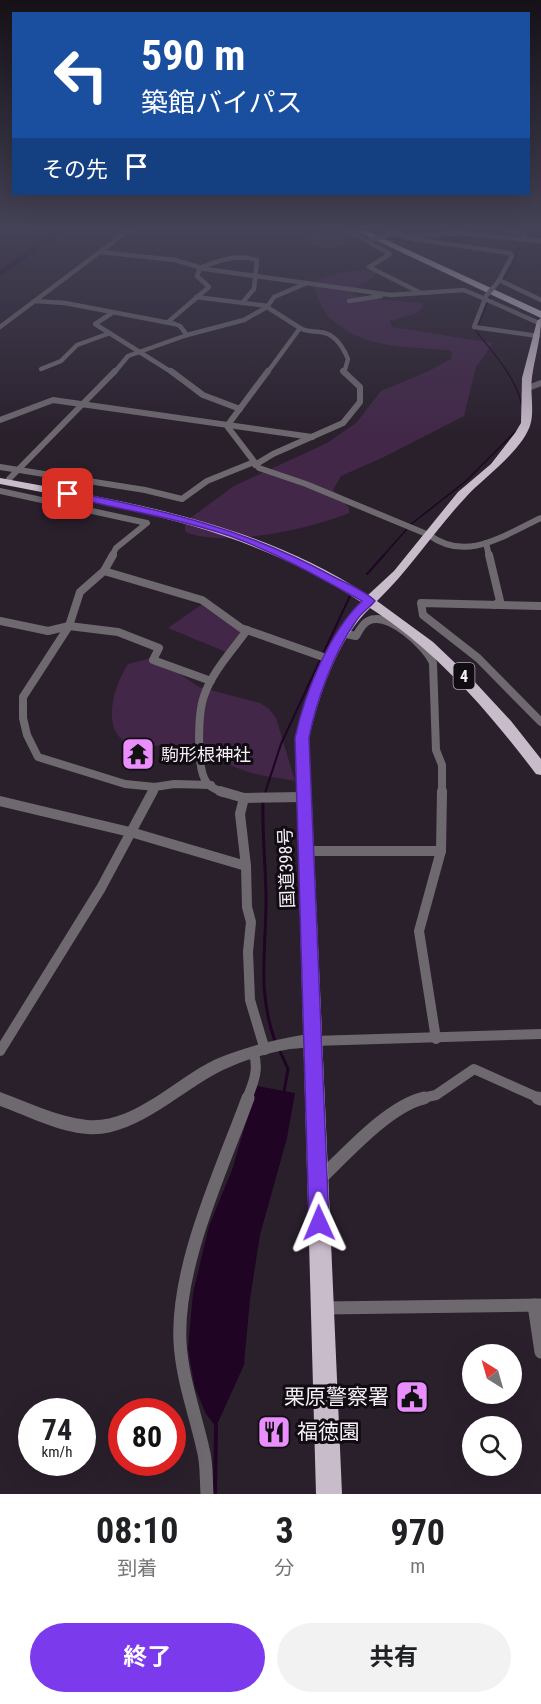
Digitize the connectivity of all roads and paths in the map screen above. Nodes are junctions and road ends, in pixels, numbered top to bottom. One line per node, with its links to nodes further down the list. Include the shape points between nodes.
1 (487, 299): 17 (street, via 476,327)
2 (193, 300): 18 (street)
3 (217, 300): 14 (street)
4 (245, 300): 14 (street)
5 (272, 300): 15 (street)
6 (356, 300): 13 (street)
7 (489, 300): 17 (street)
8 (498, 300): 17 (highway)
9 (501, 300): 17 (highway)
10 (503, 300): 17 (highway)
11 (514, 300): 17 (highway)
12 (35, 301): 16 (street); 19 (street)
13 (349, 301)
14 (242, 303): 15 (street)
15 (267, 307): 20 (street); 22 (street, via 232,324)
16 (112, 313): 18 (street); 21 (street, via 95,324)
17 (540, 319): 25 (highway, 国道398号, via 527,378)
18 (168, 322): 22 (street, via 180,326)
19 (0, 327)
20 (300, 328): 27 (street); 32 (street, via 305,332 325,332 344,346 348,359 343,370 360,387 360,402 349,418)
21 (110, 333): 23 (street); 24 (street, via 77,345 61,361)
22 (187, 335): 23 (street)
23 (138, 351): 26 (street, via 123,360); 27 (street, via 203,395)
24 (41, 369)
25 (534, 385): 38 (highway, 国道398号, via 520,434)
26 (82, 405): 29 (street, via 52,400); 31 (street); 35 (street)
27 (240, 410): 31 (street)
28 (0, 415): 29 (street)
29 (9, 416): 30 (street)
30 (0, 420)
31 (227, 426): 32 (street); 33 (street)
32 (312, 437): 33 (street)
33 (255, 464): 35 (street, via 207,482 182,499); 38 (street)
34 (0, 467): 35 (street)
35 (17, 470): 36 (street)
36 (2, 485): 40 (street, via 147,523 116,548); 41 (highway, 4, via 139,508 213,527 290,557)
37 (541, 518): 39 (street)
38 (429, 535): 39 (street, via 436,542 455,548); 41 (highway, 国道398号, via 398,574)
39 (486, 543): 42 (street, via 500,601)
40 (104, 571): 45 (street, via 80,592); 46 (street, via 202,600)
41 (369, 601): 47 (highway, 国道398号); 51 (highway, 4, via 459,671 503,719)
42 (495, 605): 43 (street); 50 (street, via 421,603 423,615 478,658)
43 (541, 606)
44 (0, 621): 45 (street, via 48,631)
45 (69, 626): 49 (street, via 118,632 149,643 159,648 153,660); 53 (street, via 23,697 23,718 33,749 38,757 87,776)
46 (247, 630): 48 (street); 49 (street)
47 (341, 633): 48 (highway, 国道398号); 59 (street, via 356,636 369,620 378,618 388,621 430,656 436,750 442,765)
48 (322, 657): 54 (highway, 国道398号, via 302,738)
49 (212, 681): 52 (street, via 203,698 201,732 202,773)
50 (541, 722)
51 (541, 770)
52 (211, 786): 53 (street); 55 (street)
53 (155, 787): 57 (street)
54 (303, 797): 55 (street); 58 (highway, 国道398号)
55 (244, 798): 60 (street, via 240,814)
56 (0, 801): 57 (street)
57 (134, 833): 60 (street); 65 (street)
58 (305, 851): 59 (street); 63 (highway, 国道398号)
59 (441, 851): 62 (street, via 420,931)
60 (246, 866): 64 (street, via 251,922 250,1000)
61 (541, 1034): 62 (street)
62 (436, 1039): 63 (street)
63 (312, 1041): 64 (street); 68 (highway, 国道398号)
64 (263, 1050): 66 (street, via 214,1067 137,1114 89,1128); 72 (street, via 193,1251 183,1298 180,1341 187,1392 204,1451)
65 (0, 1051)
66 (0, 1099)
67 (541, 1099): 68 (street, via 474,1069 435,1095 418,1099 391,1115)
68 (318, 1180): 70 (highway, 国道398号)
69 (538, 1305): 70 (street); 71 (street)
70 (321, 1308): 73 (highway, 国道398号)
71 (541, 1352)
72 (207, 1494)
73 (329, 1494)

